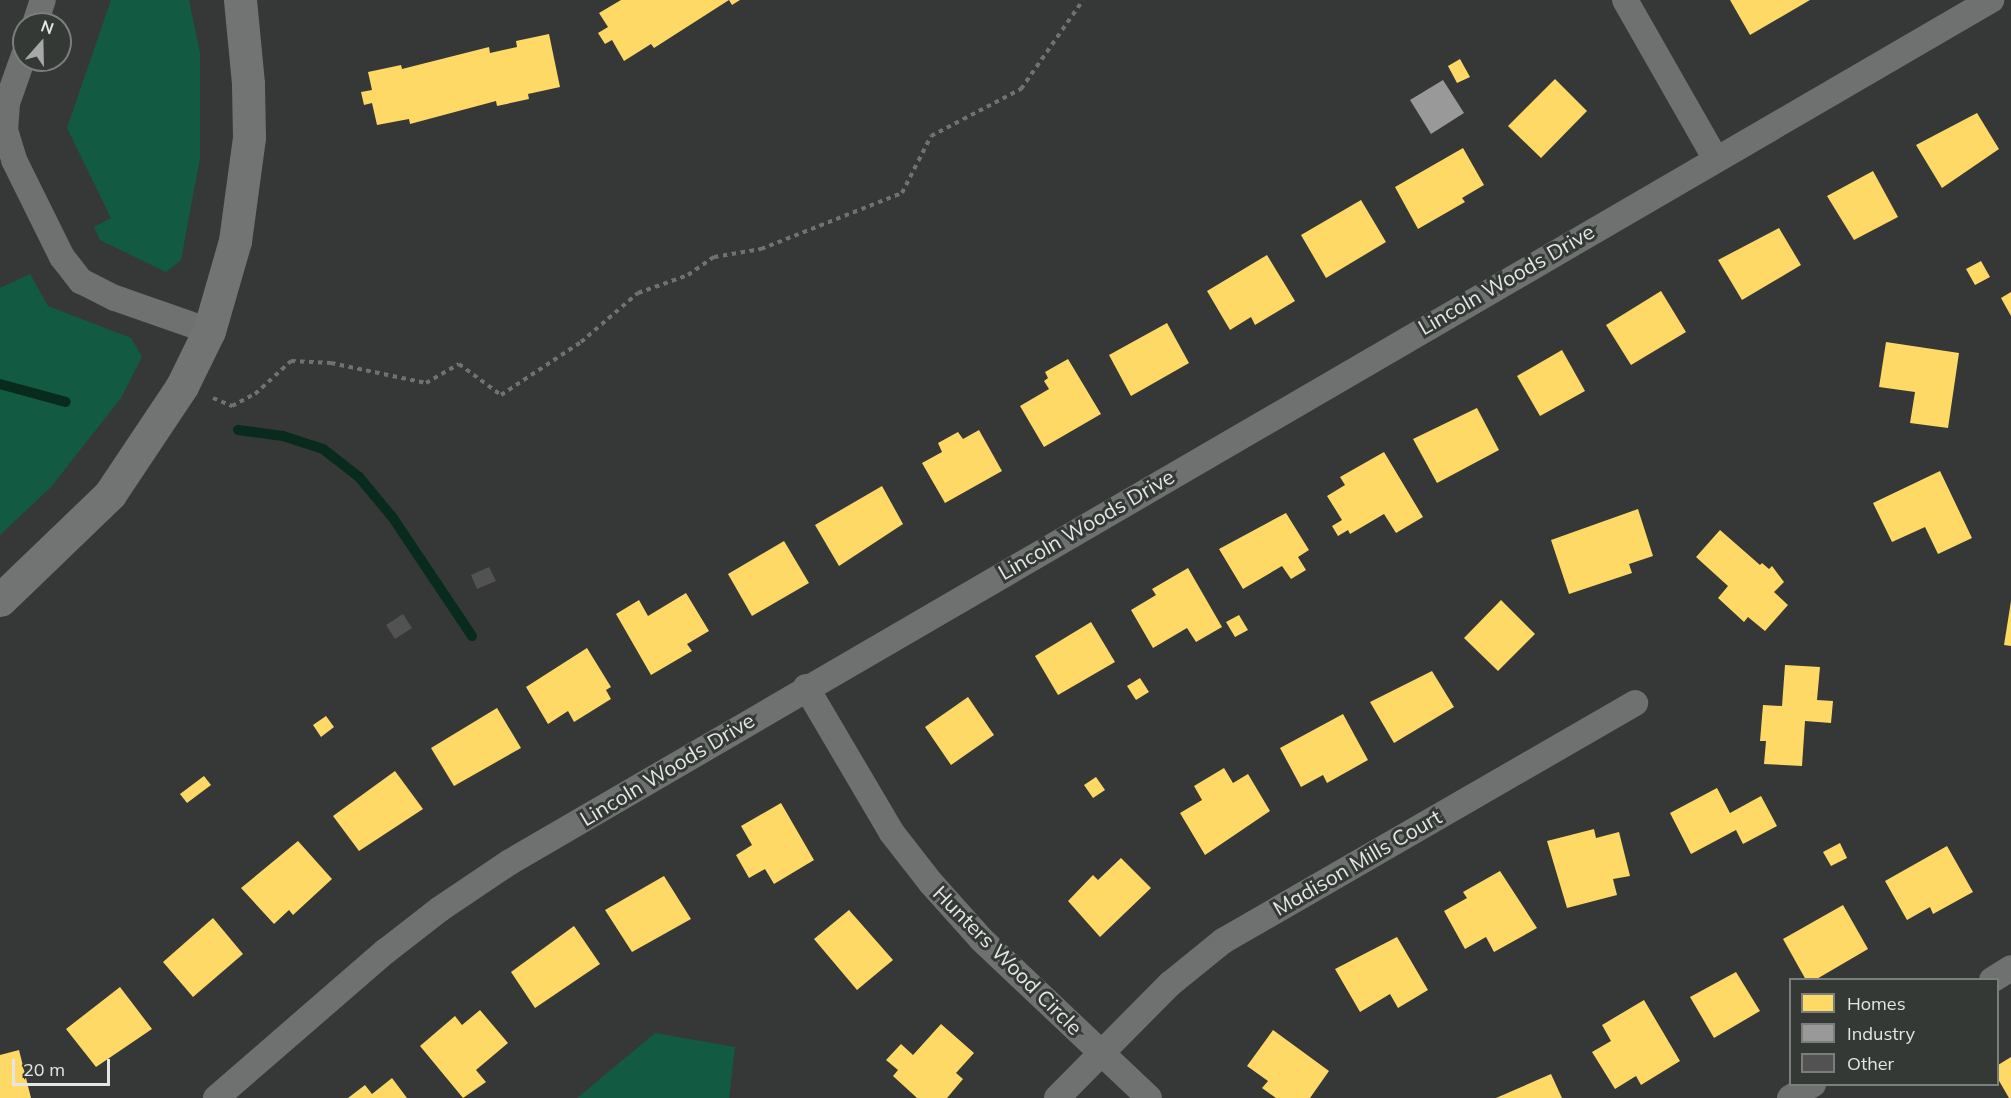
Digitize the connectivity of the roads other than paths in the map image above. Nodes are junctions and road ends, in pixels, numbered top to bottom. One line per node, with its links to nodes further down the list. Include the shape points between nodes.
1 (1625, 0): 5 (street)
2 (1991, 0): 5 (street, Lincoln Woods Drive)
3 (244, 1): 6 (street, via 249,137 235,241)
4 (18, 72): 6 (street, via 7,103 5,130 14,160 62,257 81,281 115,298)
5 (1715, 158): 8 (street, Lincoln Woods Drive)
6 (209, 331): 7 (street, via 182,386 110,494)
7 (0, 600)
8 (806, 687): 12 (street, Hunters Wood Circle, via 892,833 931,883 981,939); 14 (street, Lincoln Woods Drive, via 510,862 440,909)
9 (1635, 703): 12 (street, Madison Mills Court, via 1223,941 1170,984)
10 (2011, 968): 11 (street)
11 (1995, 978)
12 (1100, 1051): 15 (street, Madison Mills Court); 16 (street, Hunters Wood Circle)
13 (1810, 1086): 17 (street)
14 (216, 1098)
15 (1057, 1098)
16 (1149, 1098)
17 (1790, 1098)

